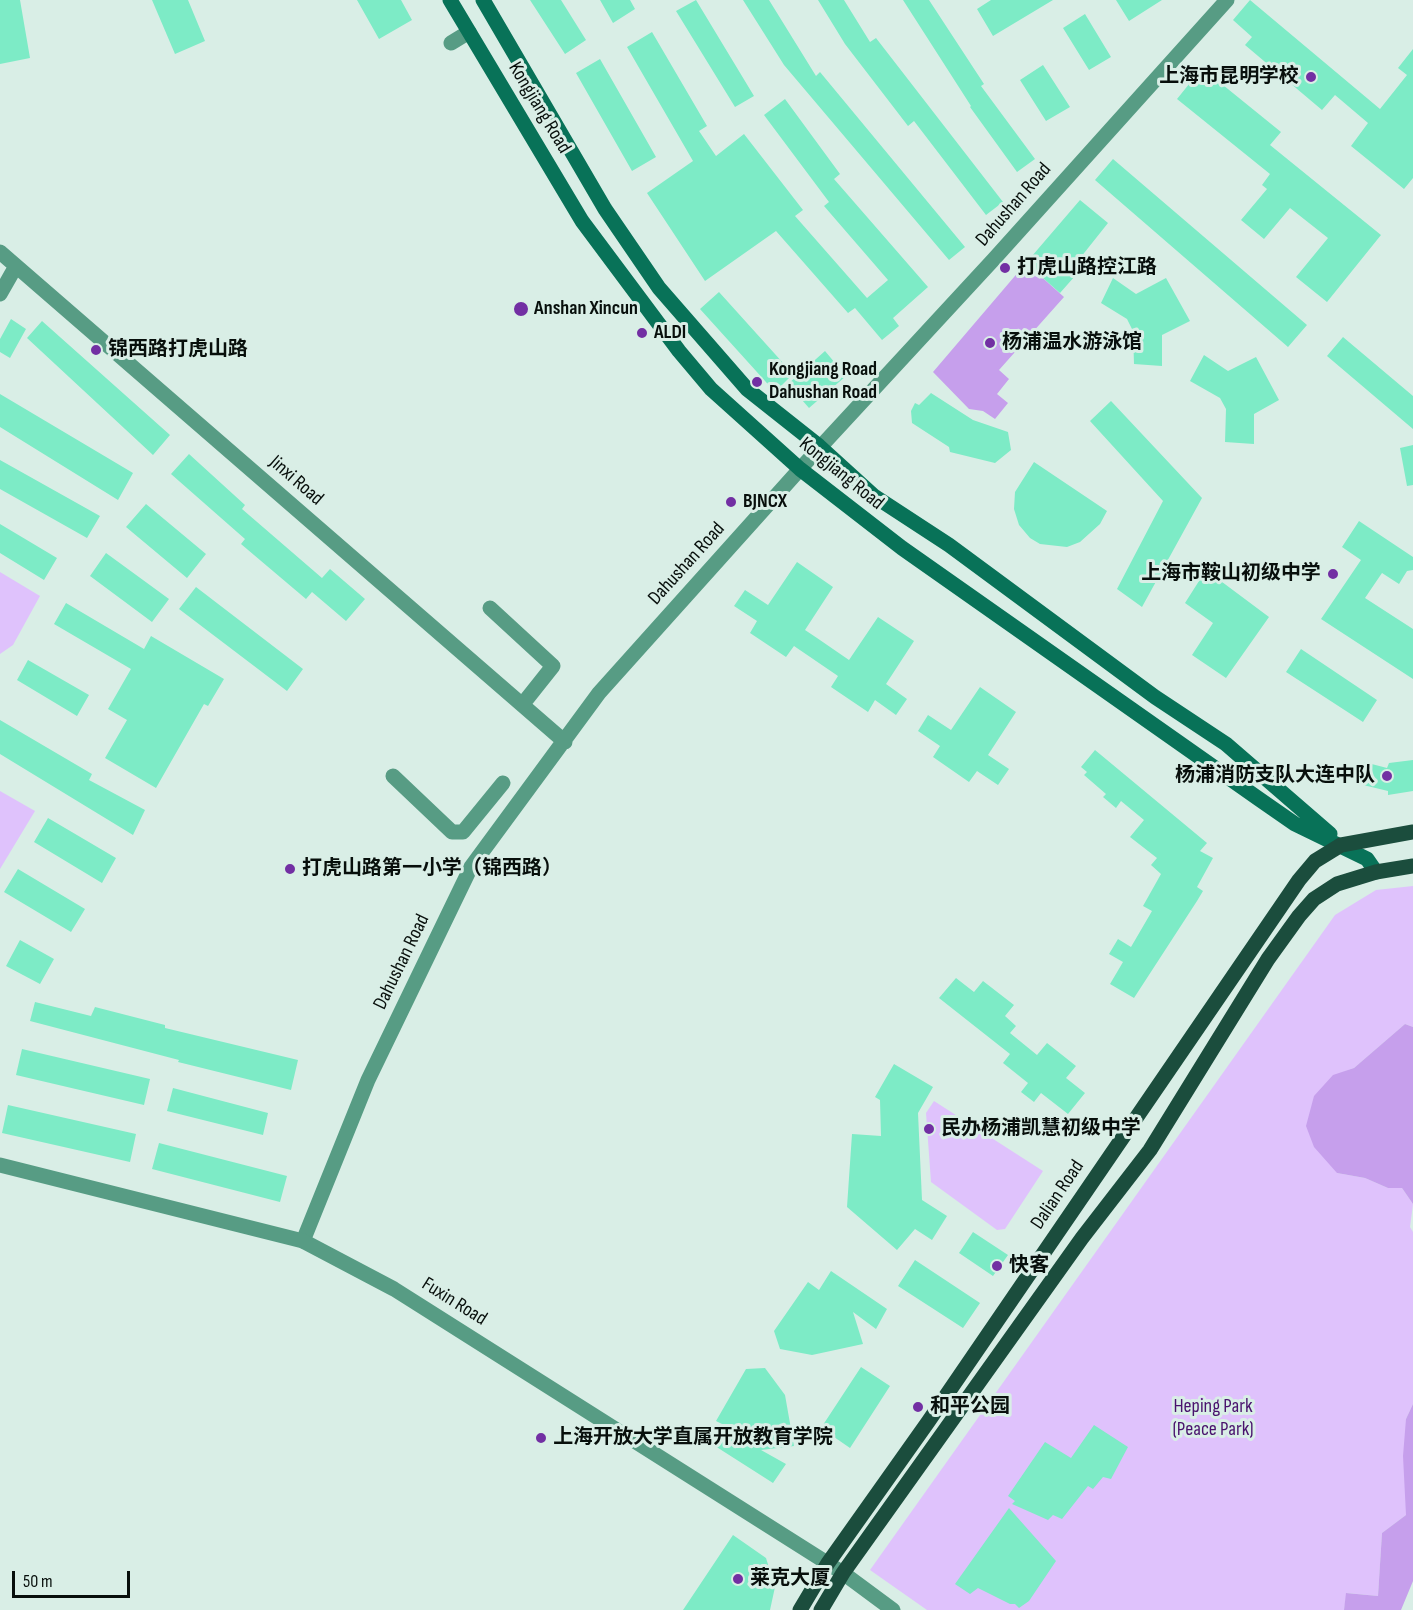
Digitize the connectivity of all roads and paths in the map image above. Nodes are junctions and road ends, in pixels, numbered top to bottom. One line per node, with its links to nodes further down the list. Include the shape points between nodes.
1 (450, 0): 4 (main road, Kongjiang Road)
2 (483, 0): 9 (main road, Kongjiang Road, via 605,208 660,288 747,389)
3 (1227, 0): 9 (street, Dahushan Road)
4 (469, 32): 5 (street); 10 (main road, Kongjiang Road, via 582,221 640,300 711,389)
5 (451, 43)
6 (0, 252): 7 (street, Jinxi Road)
7 (16, 266): 8 (street); 12 (street, Jinxi Road)
8 (0, 294)
9 (819, 446): 10 (street, Dahushan Road); 17 (main road, Kongjiang Road, via 874,496 1226,744)
10 (800, 469): 13 (street, Dahushan Road, via 599,693); 17 (main road, Kongjiang Road, via 902,548 1155,727 1295,824)
11 (490, 608): 12 (street, via 554,666)
12 (522, 705): 13 (street, Jinxi Road)
13 (564, 742): 21 (street, Dahushan Road, via 471,867 368,1080)
14 (393, 776): 15 (street, via 452,832 463,832)
15 (503, 783)
16 (1413, 832): 17 (main road, Dalian Road)
17 (1341, 845): 19 (main road, Kongjiang Road, via 1367,860); 22 (main road, Dalian Road, via 1315,861 1299,880)
18 (1413, 866): 19 (main road)
19 (1376, 872): 23 (main road, via 1337,884 1314,899 1299,916 1150,1150 1082,1238)
20 (0, 1165): 21 (street, Fuxin Road)
21 (303, 1241): 22 (street, Fuxin Road, via 394,1289)
22 (828, 1563): 23 (street, Fuxin Road); 24 (main road, Dalian Road)
23 (843, 1573): 25 (main road); 26 (street, Fuxin Road)
24 (800, 1610)
25 (821, 1610)
26 (893, 1610)

